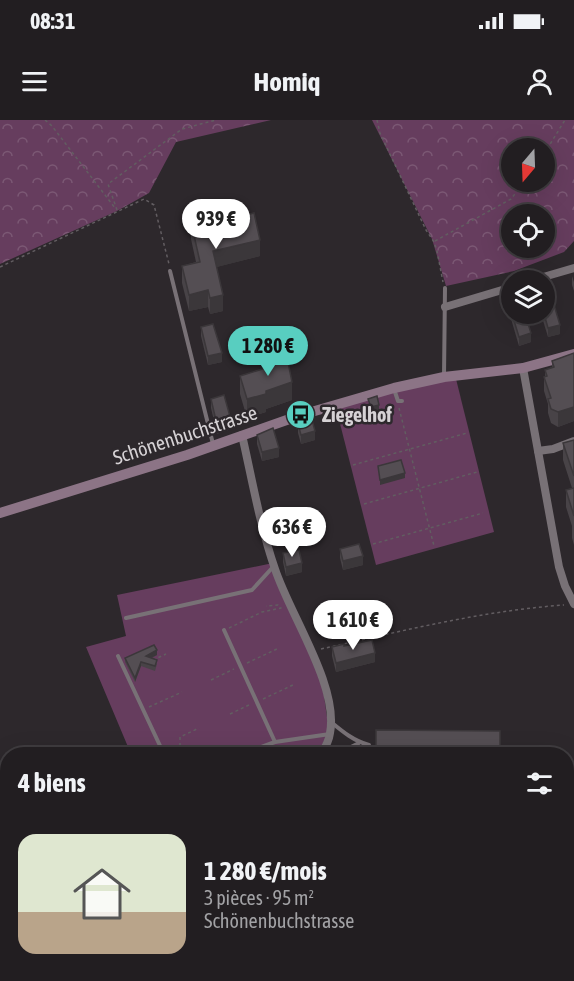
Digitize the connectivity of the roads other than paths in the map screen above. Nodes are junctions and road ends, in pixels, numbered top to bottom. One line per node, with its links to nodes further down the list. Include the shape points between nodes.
1 (574, 268): 3 (street)
2 (171, 271): 14 (lane)
3 (555, 274)
4 (445, 288): 6 (lane)
5 (501, 290): 6 (street)
6 (445, 308): 9 (lane)
7 (574, 354): 8 (street, Schönenbuchstrasse)
8 (523, 368): 9 (street, Schönenbuchstrasse); 15 (street)
9 (444, 377): 10 (street, Schönenbuchstrasse)
10 (394, 388): 11 (lane); 12 (street, Schönenbuchstrasse)
11 (400, 401)
12 (242, 435): 14 (street, Schönenbuchstrasse); 17 (street)
13 (574, 441): 15 (street)
14 (214, 445): 16 (street, Schönenbuchstrasse)
15 (538, 451): 18 (street, via 559,567)
16 (0, 513)
17 (274, 566): 19 (lane, via 252,590); 22 (street, via 320,670)
18 (574, 604)
19 (126, 618)
20 (224, 630): 24 (lane)
21 (118, 656): 26 (lane)
22 (330, 721): 23 (street); 25 (lane)
23 (330, 734): 24 (lane); 28 (street)
24 (275, 742): 27 (lane)
25 (359, 742): 29 (lane); 30 (lane)
26 (161, 747)
27 (261, 747)
28 (324, 747)
29 (350, 747)
30 (369, 747)

